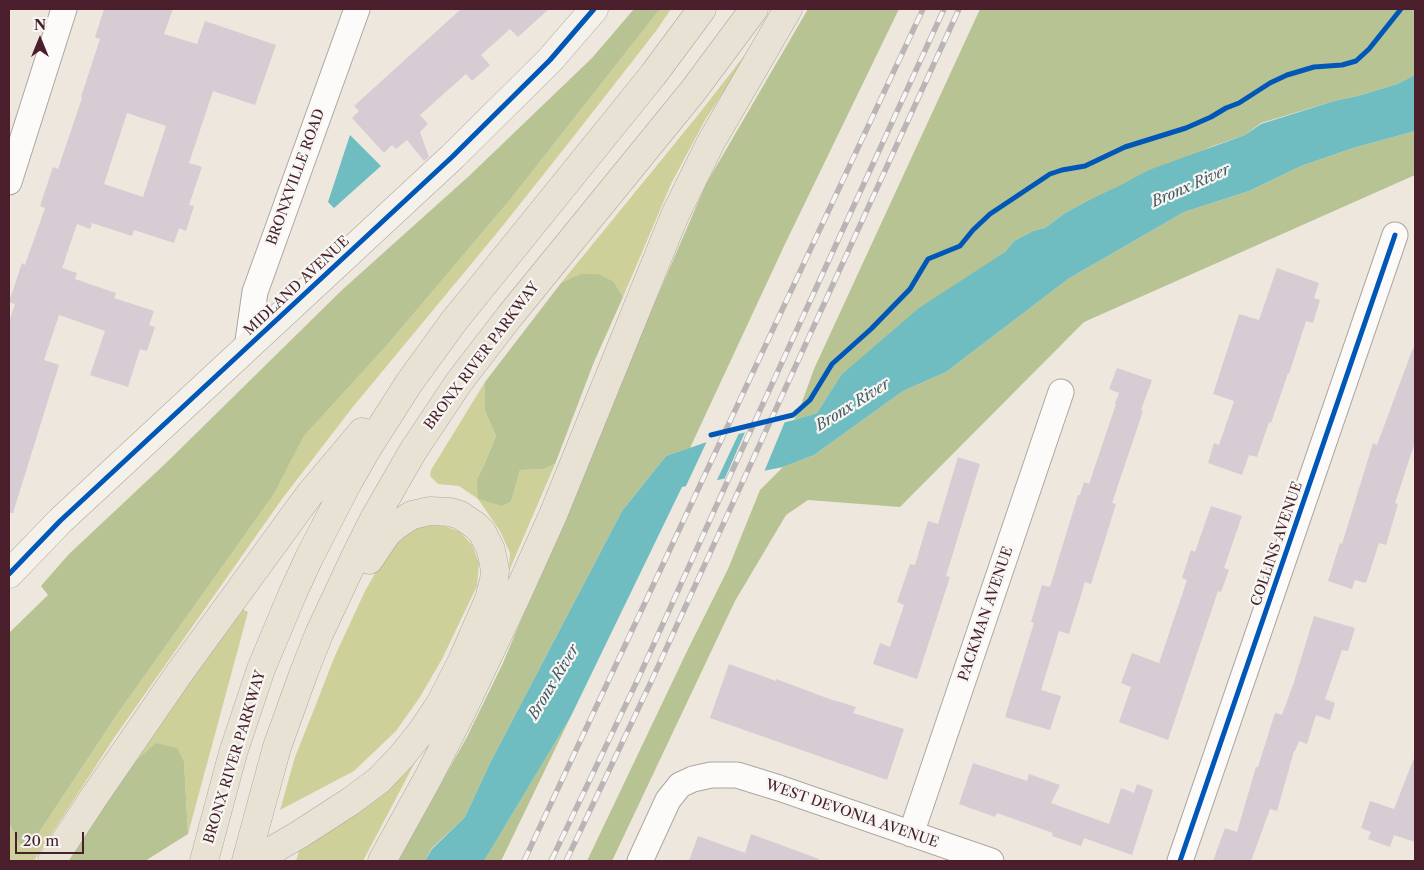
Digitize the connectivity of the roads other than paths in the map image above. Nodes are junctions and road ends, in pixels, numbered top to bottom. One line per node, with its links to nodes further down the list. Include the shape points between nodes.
1 (64, 9): 7 (street)
2 (357, 9): 9 (street, BRONXVILLE ROAD, via 254,292)
3 (594, 9): 9 (street, MIDLAND AVENUE, via 544,67 452,157)
4 (702, 9): 10 (highway, BRONX RIVER PARKWAY)
5 (754, 9): 13 (highway, BRONX RIVER PARKWAY, via 455,389 413,451 379,511)
6 (788, 9): 20 (highway, via 711,142 674,215 602,397 516,597 461,714)
7 (9, 182)
8 (1396, 235): 23 (street, COLLINS AVENUE)
9 (247, 348): 12 (street, MIDLAND AVENUE, via 60,521)
10 (432, 351): 17 (highway, via 309,495 152,712); 18 (highway, BRONX RIVER PARKWAY, via 355,470 292,595 247,710)
11 (1061, 392): 14 (street, PACKMAN AVENUE)
12 (9, 574)
13 (319, 634): 16 (highway, via 388,532 403,520 421,512 450,512 476,526 487,541 494,560 494,580 489,599 456,674 422,731 391,768 366,790); 19 (highway, BRONX RIVER PARKWAY, via 277,747)
14 (911, 834): 15 (street, WEST DEVONIA AVENUE); 21 (street, WEST DEVONIA AVENUE, via 737,775 711,775 693,778 680,785 668,800)
15 (936, 853): 22 (street, WEST DEVONIA AVENUE)
16 (265, 855)
17 (52, 861)
18 (204, 861)
19 (246, 861)
20 (382, 861)
21 (640, 861)
22 (991, 861)
23 (1180, 861)

